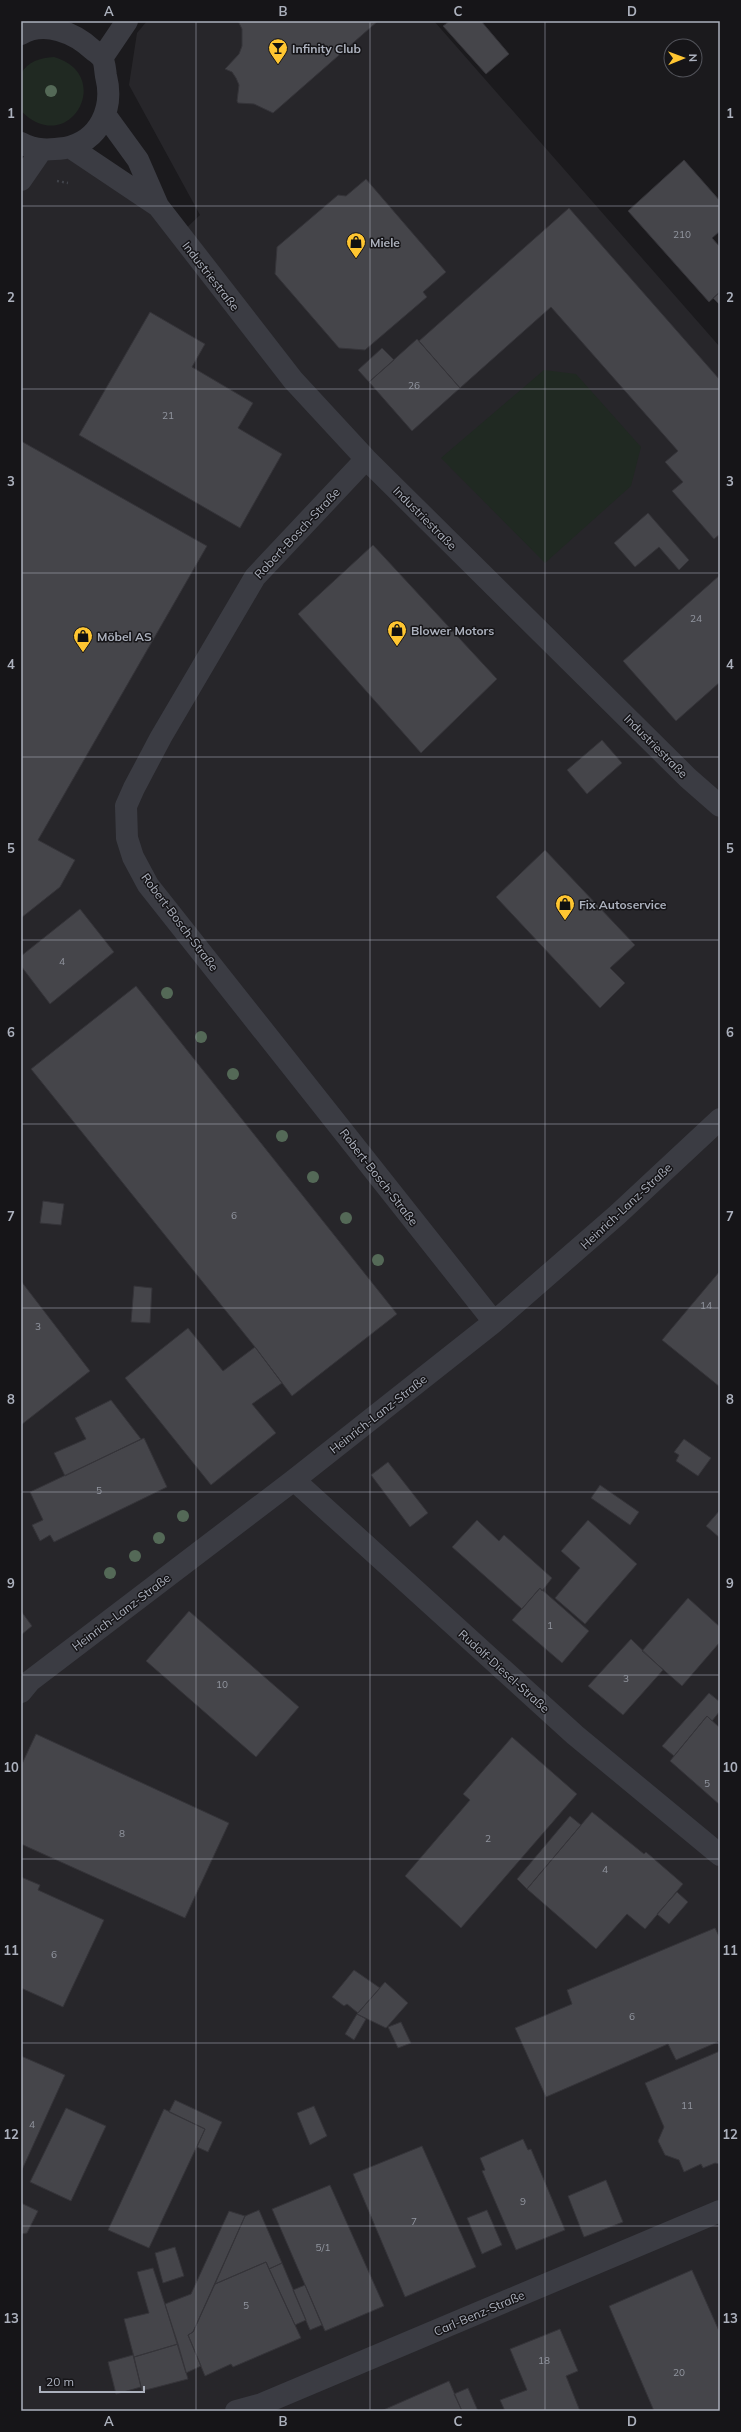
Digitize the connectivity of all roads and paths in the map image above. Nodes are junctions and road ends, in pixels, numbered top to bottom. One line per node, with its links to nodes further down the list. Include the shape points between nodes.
1 (128, 21): 4 (street)
2 (74, 26): 3 (street); 4 (street, via 86,43)
3 (23, 32)
4 (102, 58): 5 (street, via 109,96)
5 (106, 116): 7 (street, via 95,132); 12 (street, Industriestraße, via 138,160)
6 (21, 143): 8 (street)
7 (70, 147): 8 (street); 12 (street, Industriestraße)
8 (41, 151): 9 (street)
9 (21, 180)
10 (51, 180): 11 (path)
11 (69, 184)
12 (158, 206): 13 (street, Industriestraße, via 294,380)
13 (366, 459): 14 (street, Industriestraße, via 688,778); 16 (street, Robert-Bosch-Straße, via 255,577 134,788 126,806 127,838 133,857 148,885)
14 (720, 806)
15 (720, 1119): 16 (street, Heinrich-Lanz-Straße, via 617,1215)
16 (494, 1322): 17 (street, Heinrich-Lanz-Straße)
17 (294, 1480): 18 (street, Heinrich-Lanz-Straße, via 30,1681); 19 (street, Rudolf-Diesel-Straße, via 575,1735)
18 (21, 1692)
19 (720, 1855)
20 (720, 2211): 21 (street, Carl-Benz-Straße, via 262,2404)
21 (236, 2411)

